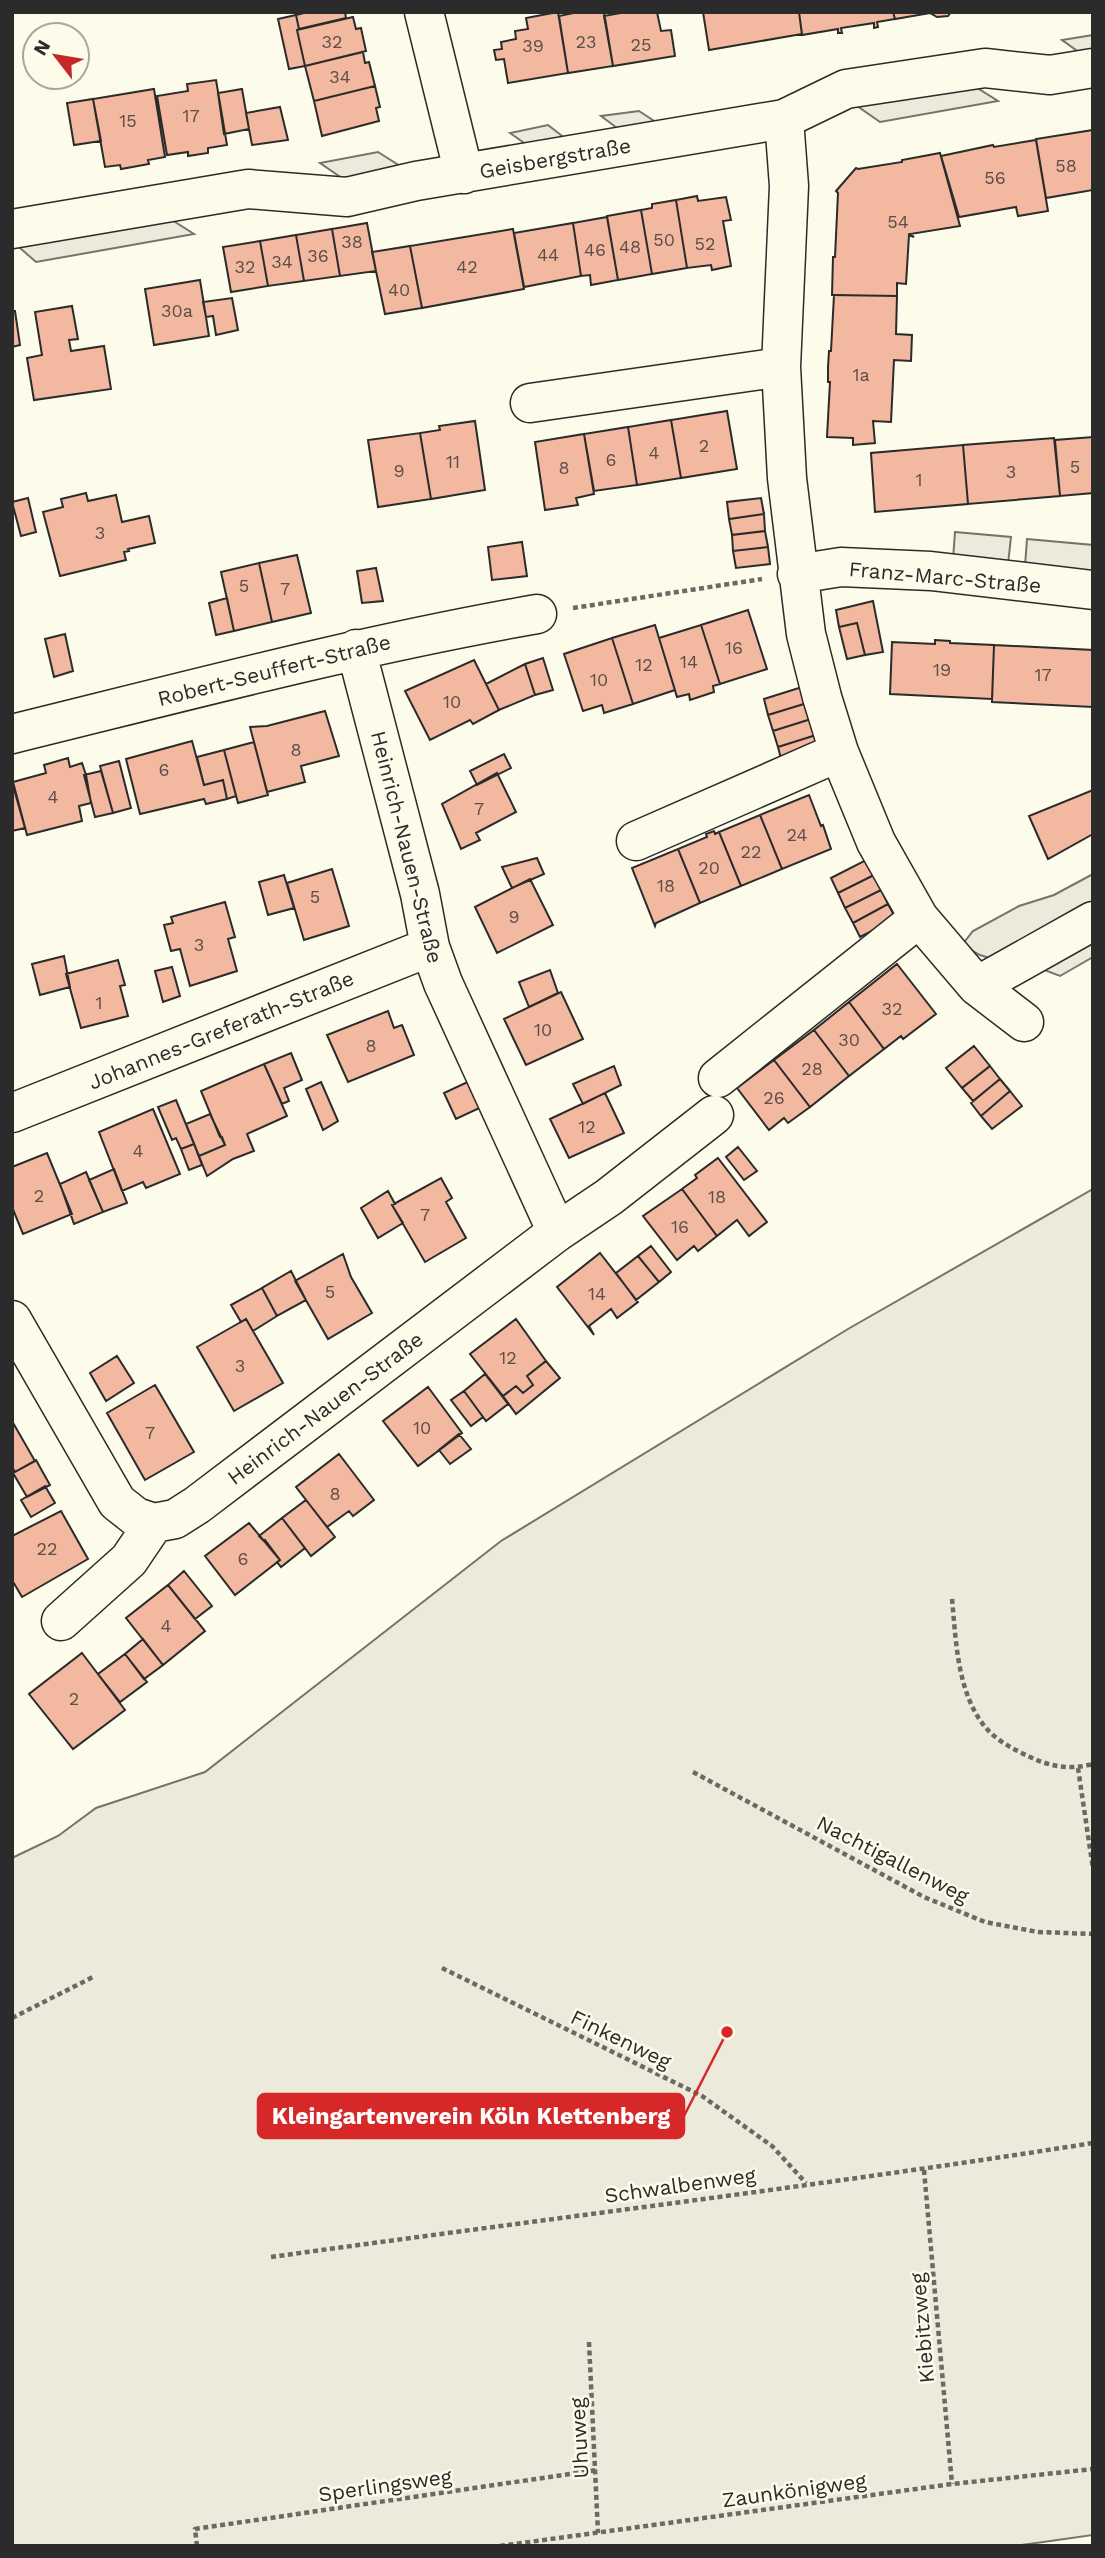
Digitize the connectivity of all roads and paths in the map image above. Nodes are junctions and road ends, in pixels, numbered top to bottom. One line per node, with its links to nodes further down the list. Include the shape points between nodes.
1 (424, 12): 4 (street)
2 (1093, 68): 3 (street, Geisbergstraße, via 1050,75 985,68 846,89)
3 (784, 119): 4 (street, Geisbergstraße); 6 (street, via 789,186)
4 (464, 174): 5 (street, Geisbergstraße, via 347,197 248,189)
5 (12, 229)
6 (781, 367): 7 (street); 8 (street)
7 (530, 402)
8 (797, 574): 9 (street, Franz-Marc-Straße, via 842,568 930,571); 10 (path); 13 (street, via 806,634)
9 (1093, 590)
10 (537, 614): 11 (street, Robert-Seuffert-Straße)
11 (356, 649): 12 (street, Robert-Seuffert-Straße); 17 (street, Heinrich-Nauen-Straße)
12 (12, 734)
13 (839, 752): 14 (street); 15 (street, via 876,842)
14 (636, 841)
15 (919, 918): 18 (street); 21 (street, Heinrich-Nauen-Straße, via 609,1197)
16 (1093, 921): 18 (street)
17 (430, 947): 20 (street, Johannes-Greferath-Straße); 21 (street, Heinrich-Nauen-Straße)
18 (977, 986): 19 (street)
19 (1024, 1022)
20 (12, 1113)
21 (557, 1232): 23 (street, Heinrich-Nauen-Straße, via 197,1505 175,1519)
22 (12, 1320): 23 (street, via 117,1502 135,1517)
23 (154, 1523): 25 (street, via 129,1560)
24 (952, 1599): 27 (path, via 968,1695 986,1728 1016,1751 1058,1767)
25 (61, 1621)
26 (1093, 1763): 27 (path)
27 (1078, 1768): 29 (path)
28 (693, 1772): 30 (path, Nachtigallenweg, via 923,1897 985,1922)
29 (1093, 1869)
30 (1093, 1934)
31 (442, 1968): 36 (path, Finkenweg, via 702,2096 772,2146)
32 (95, 1976): 33 (path)
33 (12, 2018)
34 (1093, 2143): 35 (path, Schwalbenweg)
35 (924, 2170): 36 (path, Schwalbenweg); 41 (path, Kiebitzweg)
36 (806, 2183): 37 (path, Schwalbenweg)
37 (271, 2257)
38 (589, 2342): 40 (path, Uhuweg)
39 (1093, 2469): 41 (path, Zaunkönigweg)
40 (597, 2470): 42 (path, Uhuweg); 43 (path, Sperlingsweg, via 195,2529)
41 (952, 2484): 42 (path, Zaunkönigweg)
42 (598, 2533): 44 (path, Zaunkönigweg)
43 (197, 2546)
44 (500, 2546)

